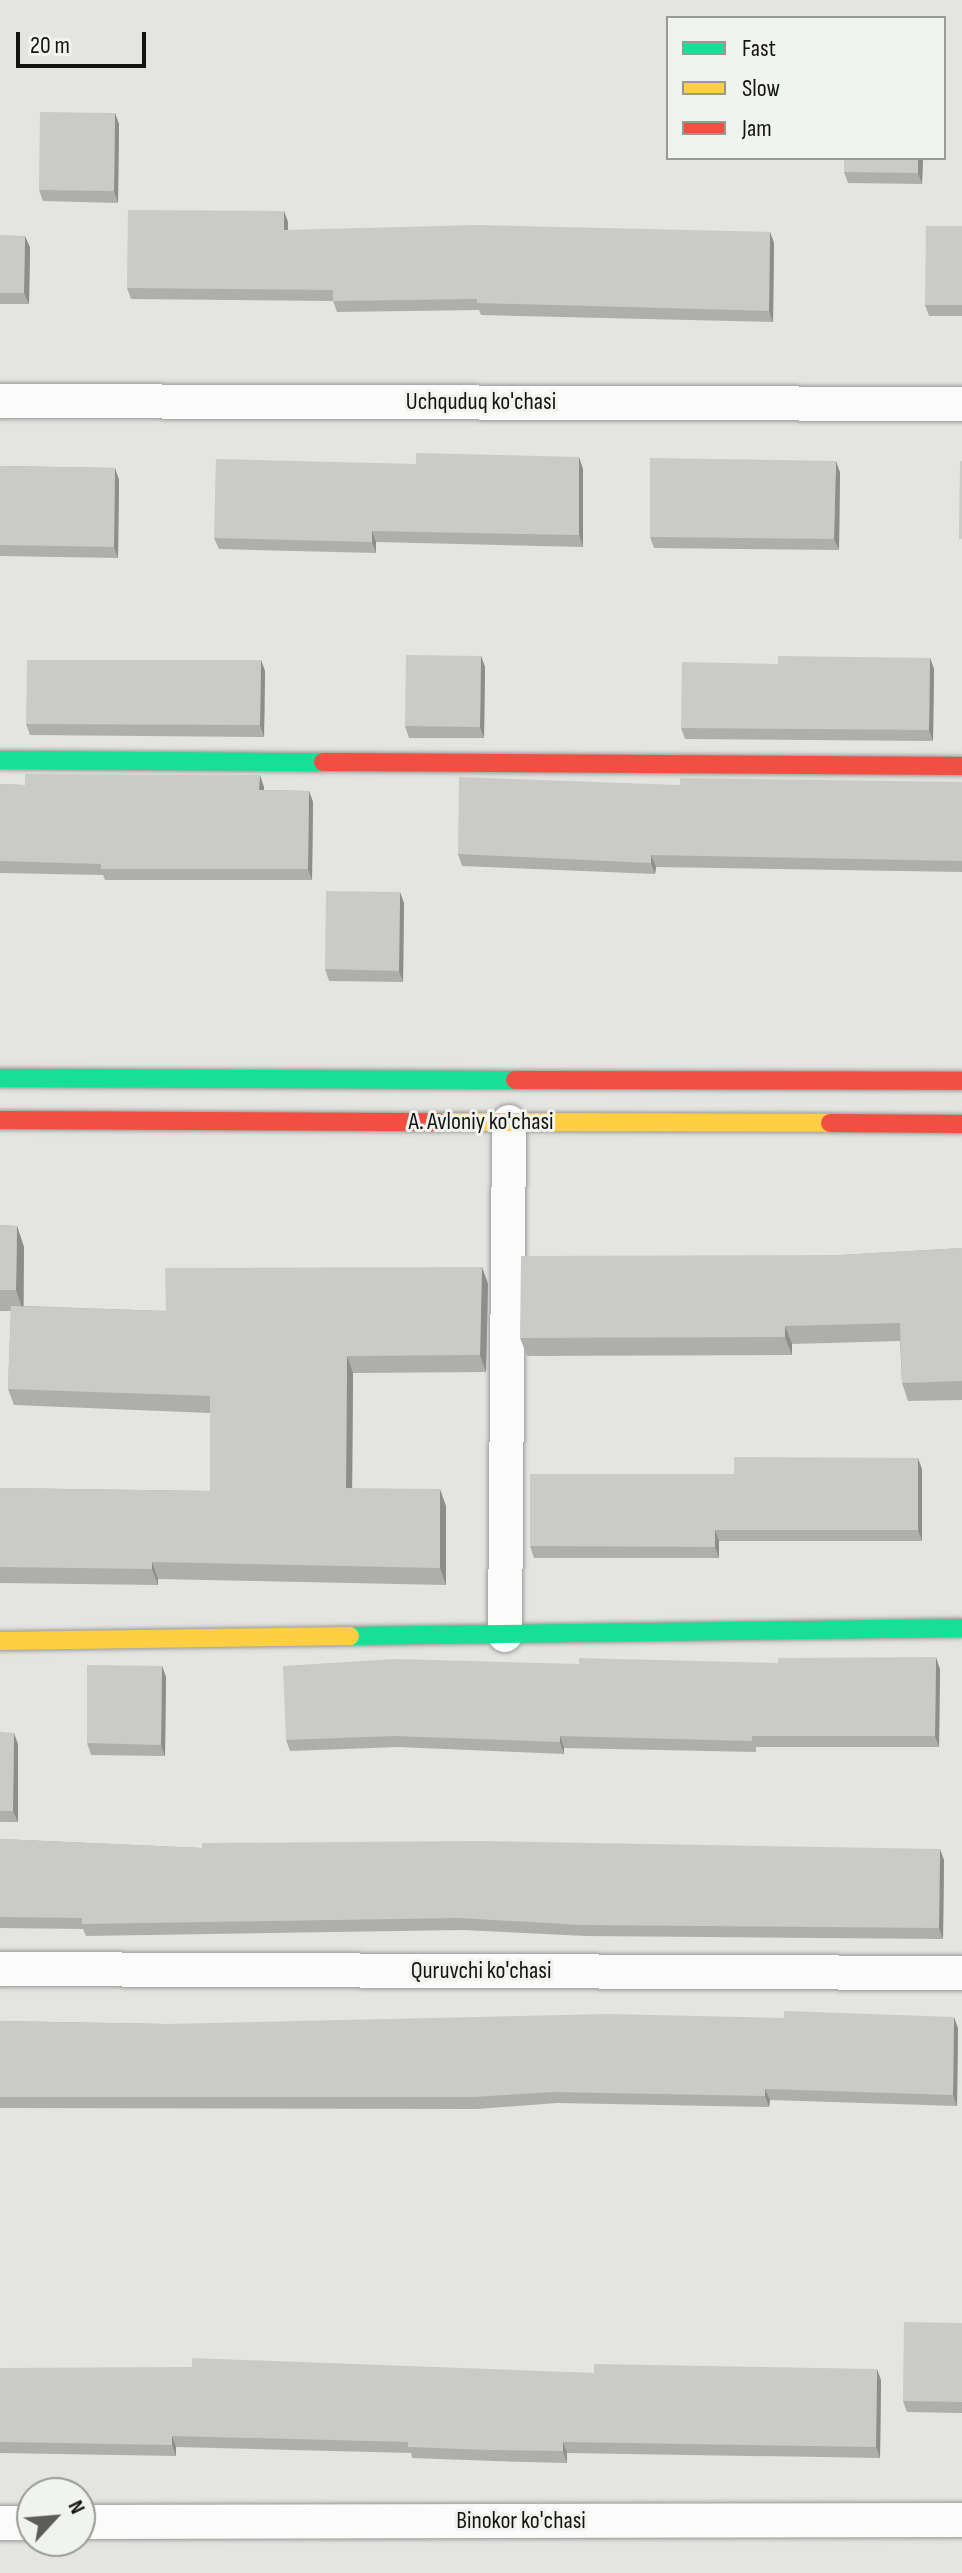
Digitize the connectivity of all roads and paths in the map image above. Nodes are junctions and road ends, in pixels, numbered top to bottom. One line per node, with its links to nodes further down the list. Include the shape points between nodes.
1 (0, 401): 2 (street, Uchquduq ko'chasi)
2 (962, 404)
3 (0, 760): 4 (street)
4 (962, 766)
5 (0, 1078): 6 (street, A. Avloniy ko'chasi)
6 (962, 1081)
7 (0, 1120): 8 (street, A. Avloniy ko'chasi)
8 (509, 1122): 9 (street, A. Avloniy ko'chasi); 11 (street)
9 (962, 1124)
10 (962, 1628): 11 (street)
11 (505, 1635): 12 (street)
12 (0, 1641)
13 (0, 1969): 14 (street, Quruvchi ko'chasi)
14 (962, 1973)
15 (962, 2520): 16 (street, Binokor ko'chasi)
16 (96, 2522)

